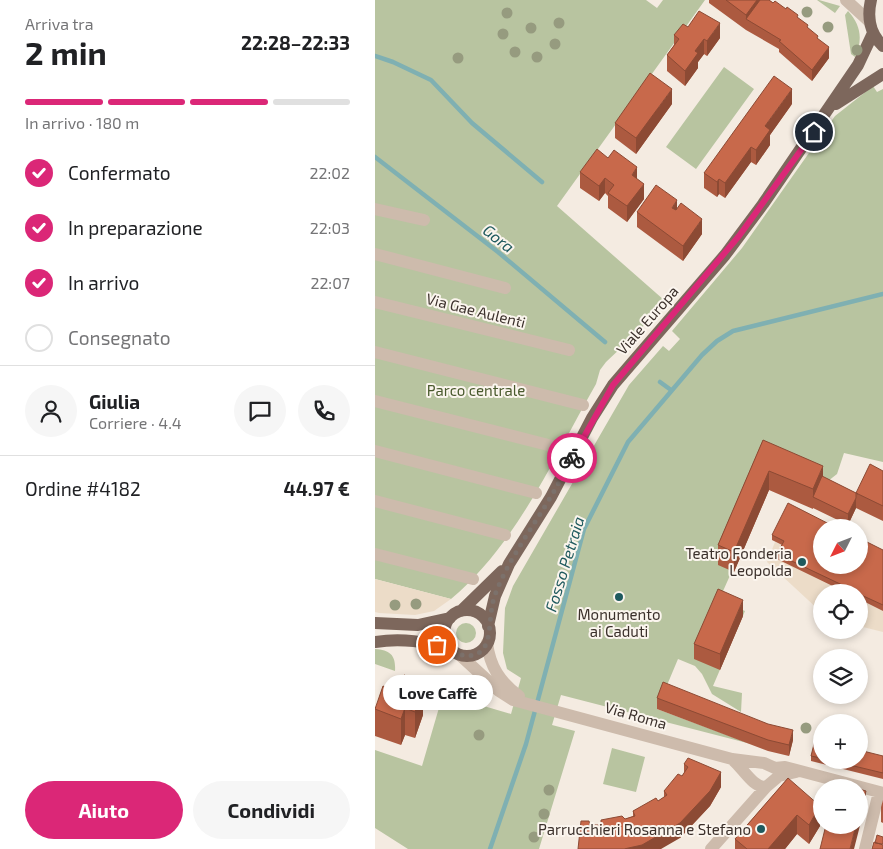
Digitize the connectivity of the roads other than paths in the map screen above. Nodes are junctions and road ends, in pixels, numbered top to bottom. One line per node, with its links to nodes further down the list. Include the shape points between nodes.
1 (846, 0): 3 (street)
2 (871, 0): 3 (main road, Viale Europa)
3 (871, 28): 4 (main road); 6 (main road, Viale Europa, via 858,65)
4 (883, 46)
5 (883, 74): 6 (main road, Viale Europa)
6 (828, 110): 22 (main road, Viale Europa, via 739,236 613,385 551,497)
7 (375, 209): 8 (street)
8 (424, 220)
9 (375, 254): 10 (street)
10 (505, 288)
11 (375, 302): 12 (street, Via Gae Aulenti)
12 (569, 350)
13 (375, 352): 15 (street)
14 (375, 401): 16 (street)
15 (583, 405)
16 (560, 448)
17 (375, 451): 18 (street)
18 (536, 492)
19 (375, 501): 20 (street)
20 (505, 535)
21 (375, 554): 23 (street)
22 (509, 564): 24 (main road, Viale Europa); 27 (main road, Viale Europa, via 495,596)
23 (473, 579)
24 (461, 611): 25 (main road); 27 (main road, via 475,612)
25 (450, 618): 26 (main road, via 418,625); 30 (main road, via 444,632 445,642)
26 (375, 623)
27 (488, 626): 29 (main road)
28 (375, 642): 30 (main road, via 407,641 437,645)
29 (487, 643): 30 (main road, via 477,654); 31 (street, Via Roma, via 497,675)
30 (456, 653): 31 (street, Via Roma, via 499,691)
31 (514, 696): 32 (street, Via Roma, via 531,705)
32 (732, 759): 33 (street, Via Roma); 36 (street)
33 (759, 763): 34 (street, Via Roma); 36 (street, via 751,769)
34 (772, 767): 35 (street, Via Roma); 37 (street, via 775,776)
35 (801, 772): 37 (street, Via Roma, via 784,774); 38 (street, Via Roma)
36 (751, 781): 37 (street, via 761,788); 39 (street)
37 (770, 784): 39 (street)
38 (881, 792): 41 (street)
39 (753, 800): 40 (street)
40 (711, 849)
41 (865, 849)

